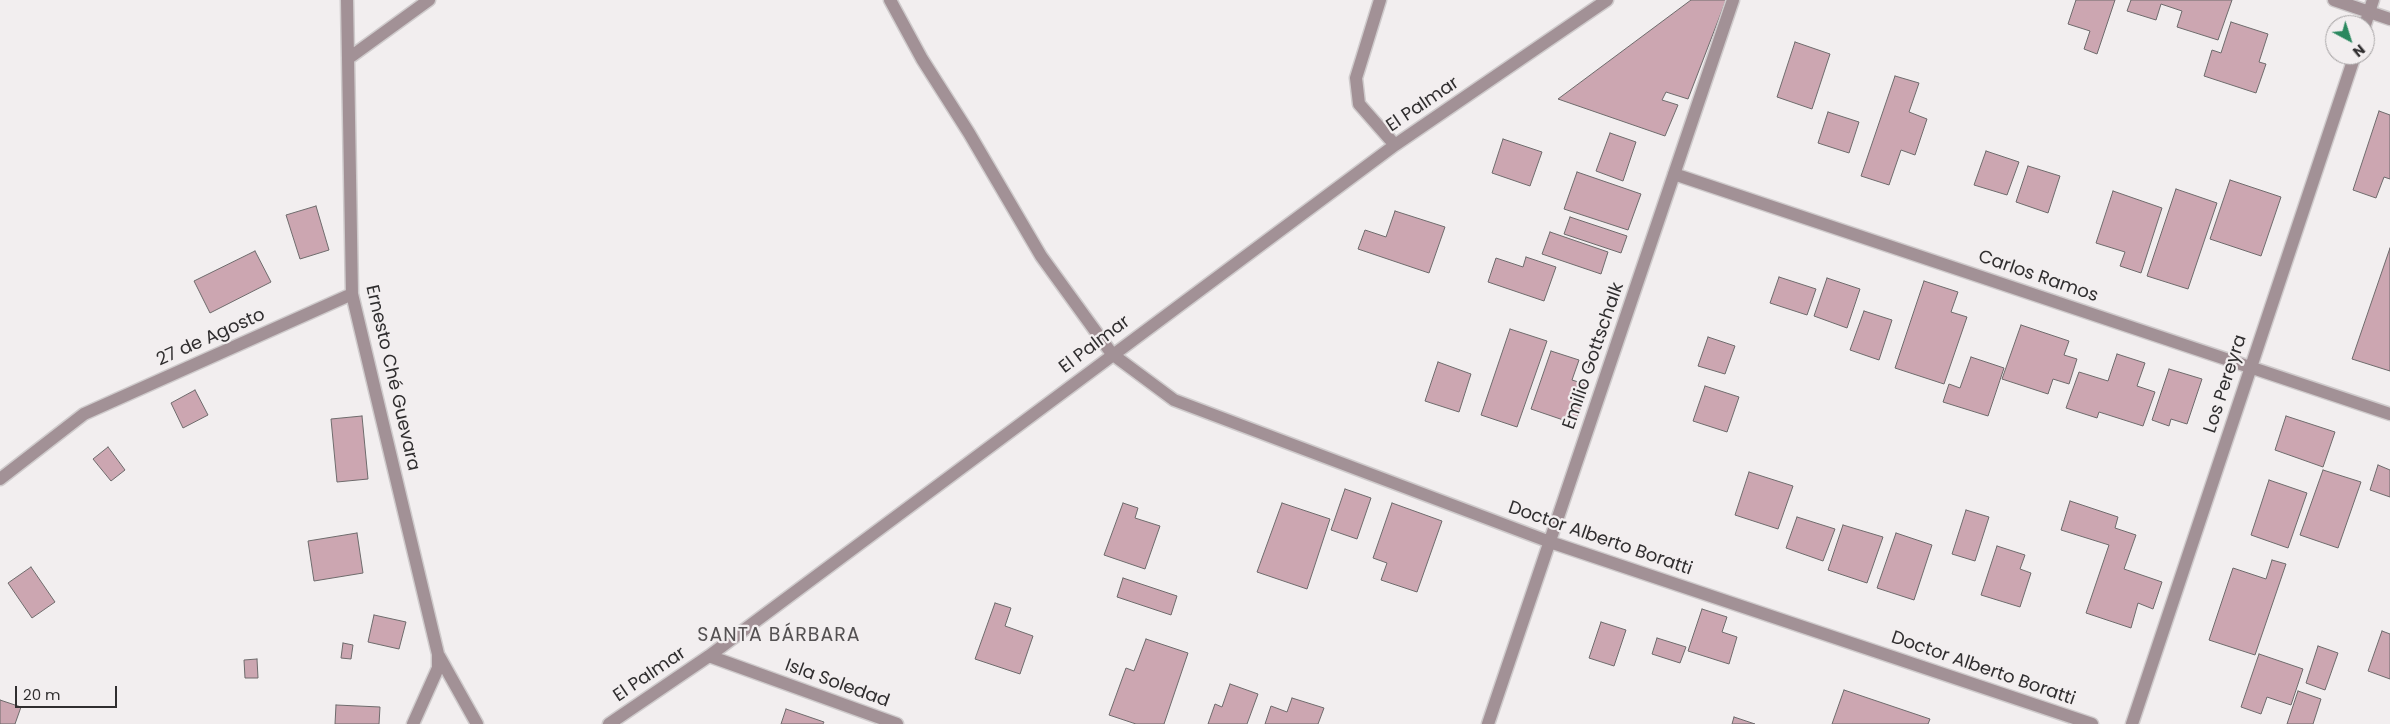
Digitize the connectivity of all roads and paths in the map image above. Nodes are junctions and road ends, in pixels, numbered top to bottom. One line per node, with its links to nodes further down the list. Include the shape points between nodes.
1 (347, 0): 10 (street, Ernesto Ché Guevara)
2 (429, 0): 10 (street)
3 (890, 0): 15 (street, Doctor Alberto Boratti, via 1041,256)
4 (1380, 0): 12 (street, via 1356,78 1359,104)
5 (1607, 0): 12 (street, El Palmar)
6 (1733, 0): 13 (street, Emilio Gottschalk)
7 (2334, 0): 8 (street)
8 (2371, 6): 9 (street)
9 (2390, 19)
10 (349, 58): 14 (street, Ernesto Ché Guevara)
11 (2352, 65): 16 (street, Los Pereyra)
12 (1395, 145): 15 (street, El Palmar)
13 (1674, 174): 16 (street, Carlos Ramos); 19 (street, Emilio Gottschalk)
14 (352, 294): 18 (street, 27 de Agosto, via 84,414); 20 (street, Ernesto Ché Guevara)
15 (1112, 354): 19 (street, Doctor Alberto Boratti, via 1174,400); 21 (street, El Palmar)
16 (2250, 367): 17 (street, Carlos Ramos); 28 (street, Los Pereyra)
17 (2390, 414)
18 (0, 479)
19 (1550, 542): 26 (street, Emilio Gottschalk); 27 (street, Doctor Alberto Boratti)
20 (438, 654): 22 (street, Ernesto Ché Guevara, via 438,668); 23 (street)
21 (709, 656): 24 (street, El Palmar); 25 (street, Isla Soledad)
22 (412, 724)
23 (477, 724)
24 (609, 724)
25 (897, 724)
26 (1488, 724)
27 (2092, 724)
28 (2132, 724)

